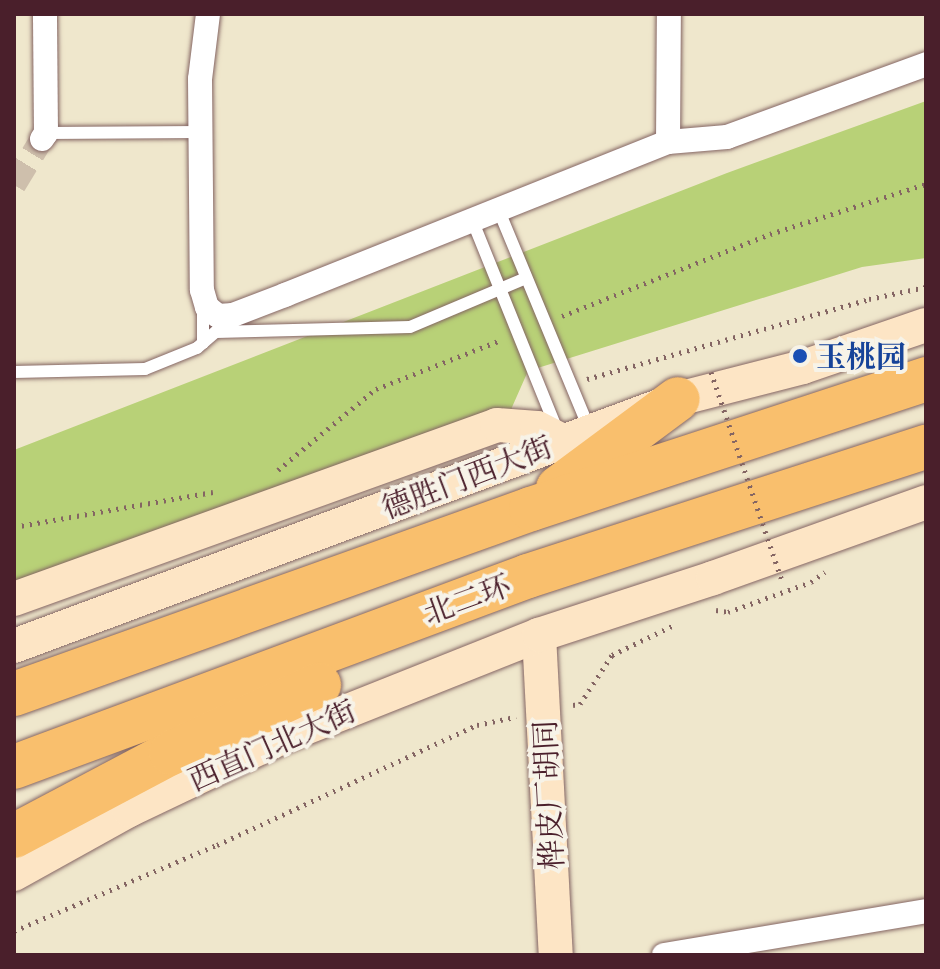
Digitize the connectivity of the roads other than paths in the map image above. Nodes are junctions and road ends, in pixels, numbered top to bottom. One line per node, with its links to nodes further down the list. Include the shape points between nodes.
1 (45, 14): 6 (street)
2 (208, 14): 5 (street)
3 (669, 14): 7 (street)
4 (926, 64): 7 (street, via 734,134)
5 (200, 132): 6 (lane); 11 (street)
6 (44, 136)
7 (668, 142): 8 (street)
8 (499, 211): 9 (street); 10 (lane)
9 (473, 222): 12 (lane); 13 (street)
10 (526, 278): 12 (lane); 20 (lane, via 570,384)
11 (202, 287): 13 (street, via 210,311 218,316); 16 (lane)
12 (498, 290): 15 (lane, via 410,327); 20 (lane, via 516,334)
13 (239, 313): 15 (lane)
14 (926, 325): 19 (street, 德胜门西大街, via 803,367)
15 (216, 332): 16 (lane)
16 (203, 343): 17 (lane, via 145,369)
17 (14, 372)
18 (926, 379): 23 (highway)
19 (694, 386): 20 (street, 德胜门西大街); 23 (highway)
20 (576, 436): 25 (street, via 494,426); 27 (street, 德胜门西大街)
21 (926, 447): 24 (highway, 北二环)
22 (926, 502): 26 (street)
23 (531, 509): 28 (highway)
24 (528, 576): 29 (highway, 北二环); 30 (highway, via 451,636 269,705)
25 (14, 599)
26 (539, 635): 31 (street, 西直门北大街, via 251,751); 33 (street, 桦皮厂胡同)
27 (14, 646)
28 (14, 694)
29 (14, 767)
30 (14, 836)
31 (14, 874)
32 (926, 911): 34 (street)
33 (556, 955)
34 (664, 955)

